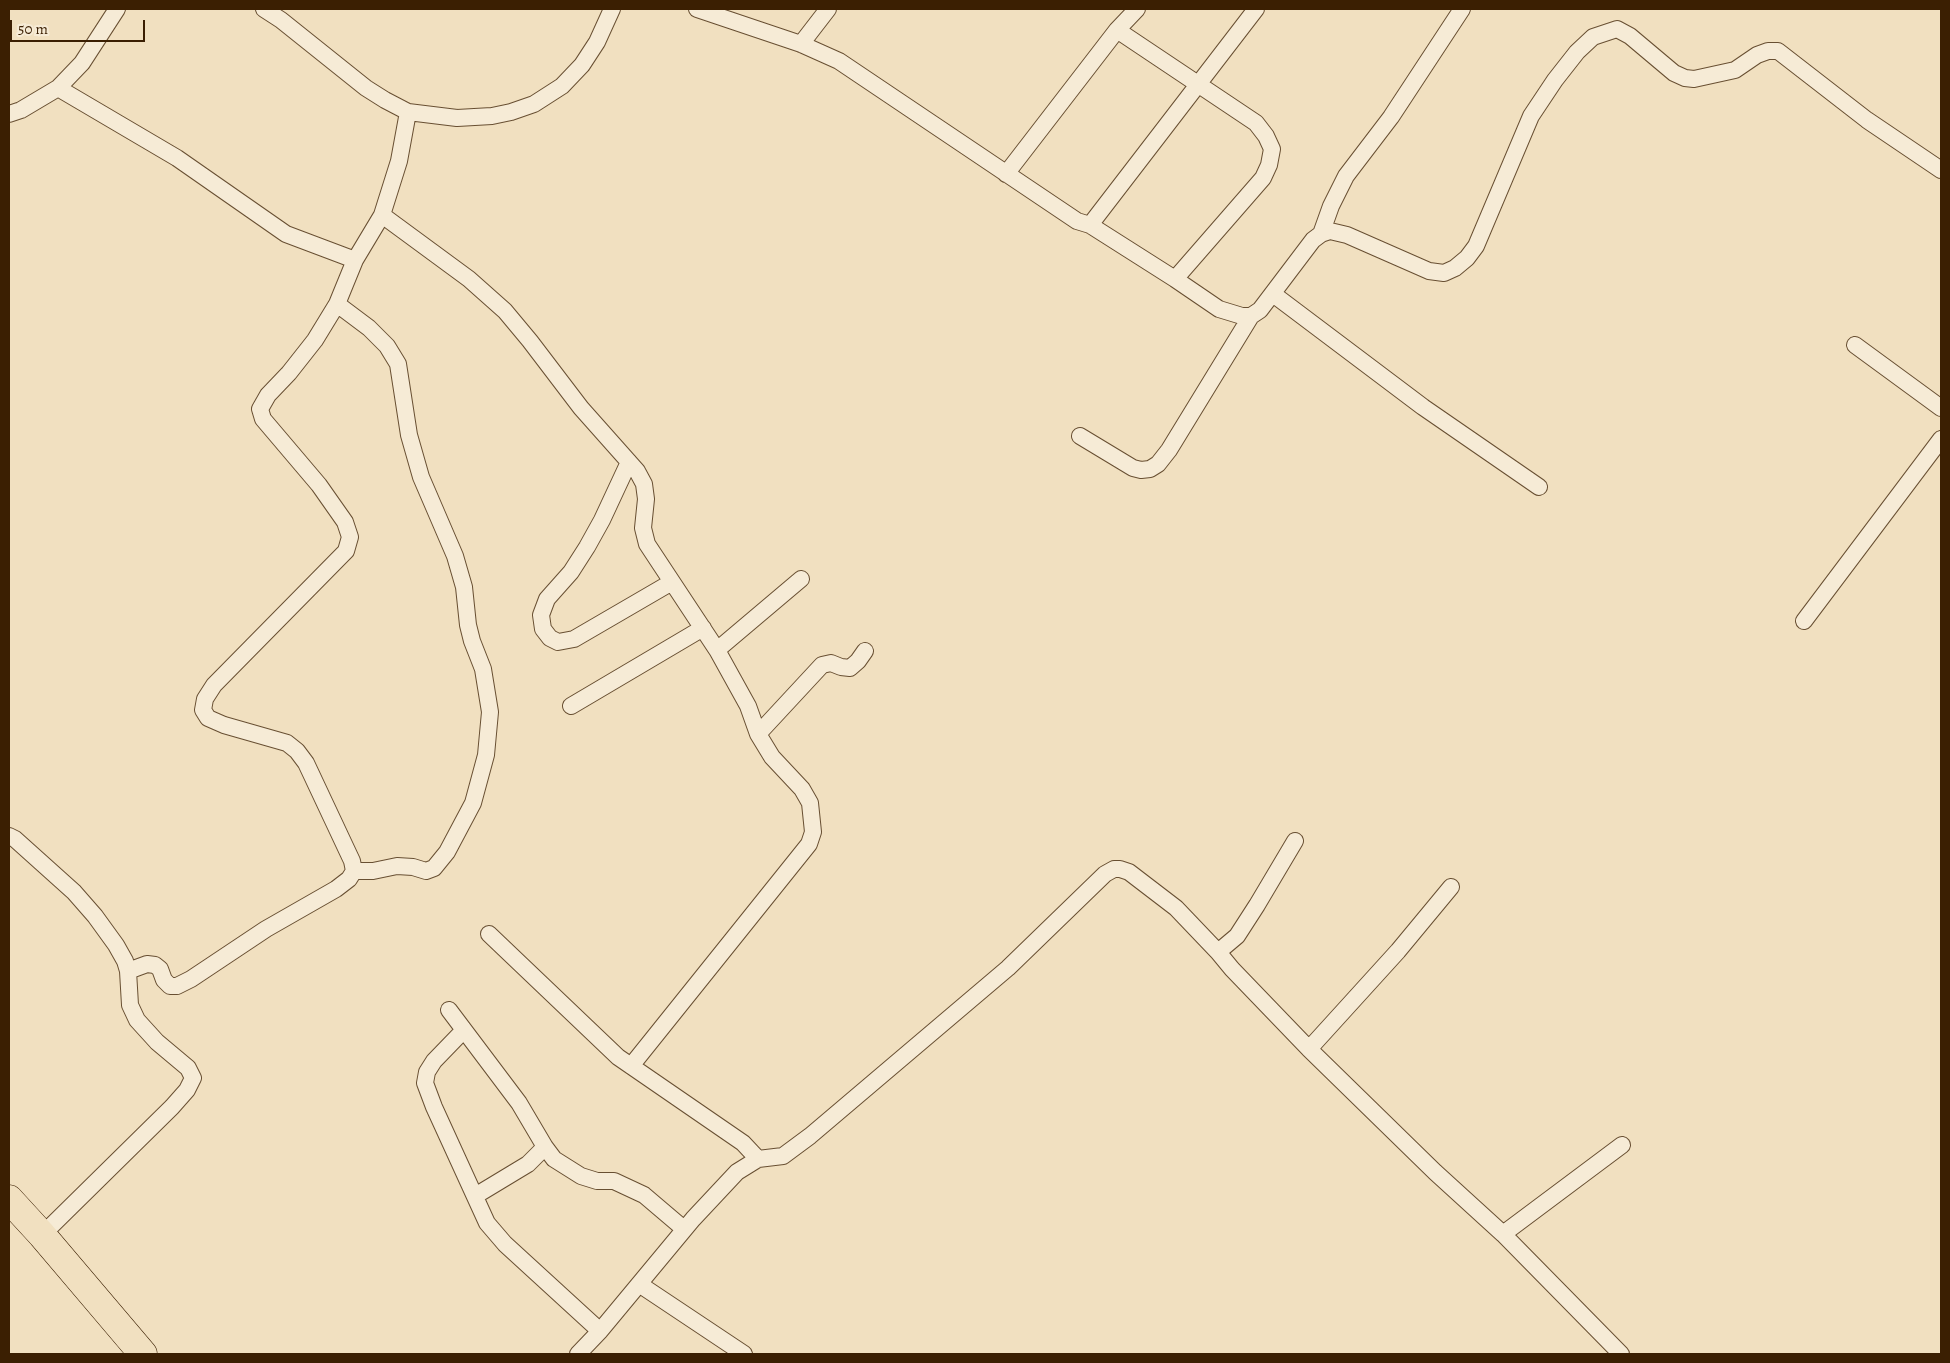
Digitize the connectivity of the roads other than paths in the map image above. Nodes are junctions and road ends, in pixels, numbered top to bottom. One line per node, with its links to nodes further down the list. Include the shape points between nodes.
1 (117, 9): 12 (street, via 82,63)
2 (264, 9): 13 (street, via 366,88)
3 (612, 9): 13 (street, via 582,65 562,86 534,104 492,116 457,118)
4 (697, 9): 10 (street)
5 (828, 9): 10 (street)
6 (1137, 9): 9 (street)
7 (1256, 9): 11 (street)
8 (1462, 9): 19 (street, via 1391,117 1346,176 1330,206)
9 (1117, 30): 11 (street); 16 (street)
10 (801, 44): 16 (street, via 839,61)
11 (1198, 85): 18 (street); 21 (street, via 1256,123 1272,149 1270,164 1263,178)
12 (58, 88): 14 (street); 20 (street, via 177,158 286,234)
13 (408, 112): 17 (street, via 399,161)
14 (9, 114)
15 (1941, 170): 19 (street, via 1867,120 1778,51 1768,50 1735,70 1694,79 1674,73 1617,29 1593,37 1555,80 1531,116 1476,246 1455,268 1444,273 1429,271 1347,235 1330,231)
16 (1006, 174): 18 (street, via 1076,221)
17 (382, 215): 20 (street); 29 (street, via 469,279 505,311 581,408)
18 (1090, 225): 21 (street)
19 (1322, 234): 22 (street, via 1313,240)
20 (355, 260): 23 (street)
21 (1175, 279): 24 (street, via 1219,309 1234,315)
22 (1272, 294): 24 (street); 30 (street, via 1423,407)
23 (337, 304): 41 (street, via 370,328 398,364 409,434 421,477 455,556 464,587 468,625 483,669 490,712 486,755 473,803 447,852 434,868 426,871 397,866); 41 (street, via 315,340 260,409 263,419 319,485 345,522 350,537 346,551 214,685 204,699 203,710 208,718 224,725 287,743 297,751 306,762 352,861)
24 (1251, 316): 27 (street, via 1158,464 1150,469 1133,468)
25 (1855, 345): 26 (street)
26 (1941, 408)
27 (1080, 436)
28 (1941, 439): 33 (street)
29 (629, 462): 32 (street, via 644,484 646,544); 32 (street, via 587,546 547,598 541,615 543,629 558,642 574,639)
30 (1539, 487)
31 (801, 578): 35 (street)
32 (672, 582): 34 (street)
33 (1804, 621)
34 (703, 628): 35 (street); 37 (street)
35 (717, 650): 38 (street, via 748,706)
36 (865, 650): 38 (street, via 850,668 831,663 822,665)
37 (571, 706)
38 (758, 734): 49 (street, via 772,757 802,789 810,803 813,832 809,844)
39 (9, 836): 45 (street, via 74,892 116,945)
40 (1295, 841): 44 (street, via 1236,936)
41 (354, 872): 45 (street, via 336,890 266,929 177,986 170,986 155,964)
42 (1451, 887): 48 (street, via 1398,951)
43 (488, 934): 49 (street)
44 (1218, 952): 48 (street); 52 (street, via 1176,908 1146,884 1129,872 1114,869 1008,968 810,1136 783,1156)
45 (128, 971): 57 (street, via 130,1005 137,1020 188,1068 193,1078 172,1107)
46 (449, 1010): 47 (street)
47 (464, 1030): 51 (street, via 519,1104); 53 (street, via 434,1061 425,1083)
48 (1309, 1048): 56 (street)
49 (631, 1066): 52 (street, via 743,1143)
50 (1622, 1145): 56 (street)
51 (545, 1147): 53 (street, via 528,1164); 55 (street, via 554,1158 581,1176 597,1181 614,1181 644,1195)
52 (758, 1159): 55 (street, via 737,1172)
53 (475, 1196): 59 (street, via 487,1223 505,1244)
54 (9, 1199): 57 (highway)
55 (684, 1229): 58 (street)
56 (1503, 1234): 63 (street)
57 (42, 1235): 60 (highway)
58 (639, 1284): 59 (street); 62 (street)
59 (600, 1331): 61 (street)
60 (143, 1354)
61 (578, 1354)
62 (744, 1354)
63 (1621, 1354)

